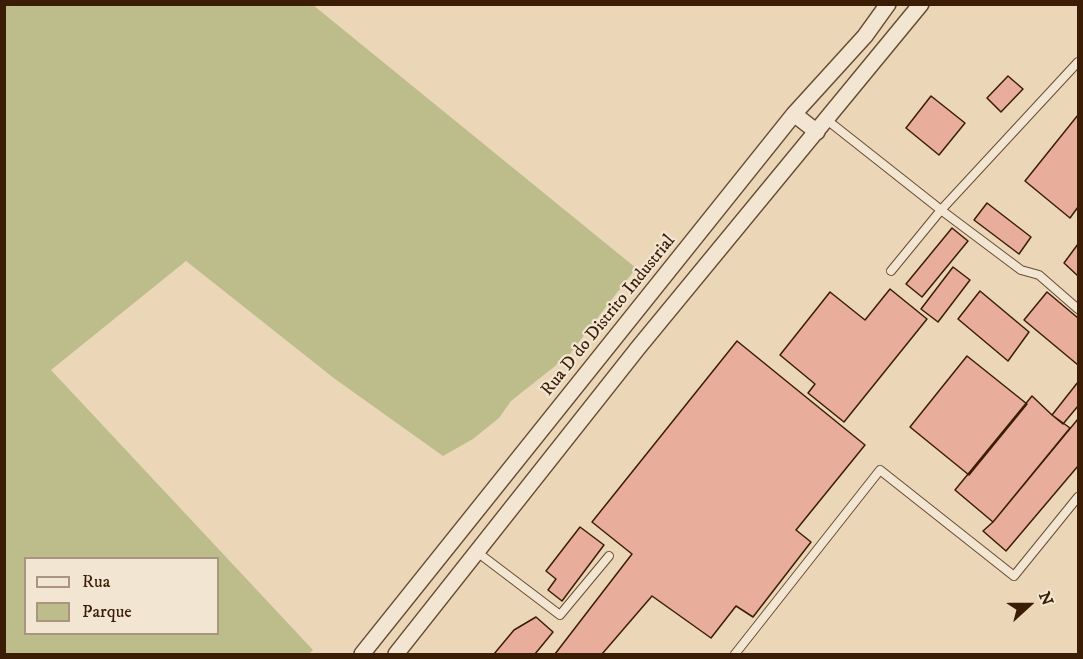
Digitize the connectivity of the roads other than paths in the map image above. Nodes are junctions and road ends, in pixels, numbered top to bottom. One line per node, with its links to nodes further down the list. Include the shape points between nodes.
1 (888, 4): 4 (street, Rua D do Distrito Industrial, via 865,36)
2 (921, 4): 5 (street)
3 (1078, 62): 7 (lane)
4 (794, 114): 6 (street); 10 (street, Rua D do Distrito Industrial)
5 (827, 120): 6 (street); 7 (lane)
6 (817, 132): 11 (street)
7 (941, 210): 8 (lane); 9 (lane, via 1021,270 1039,275)
8 (891, 271)
9 (1078, 309)
10 (614, 343): 11 (street); 13 (street, Rua D do Distrito Industrial)
11 (631, 357): 14 (street)
12 (1078, 497): 19 (lane, via 1014,576 880,470)
13 (446, 551): 16 (street); 17 (street, Rua D do Distrito Industrial)
14 (477, 552): 15 (lane, via 560,615); 16 (street)
15 (609, 556)
16 (465, 567): 18 (street)
17 (362, 654)
18 (396, 654)
19 (735, 654)

